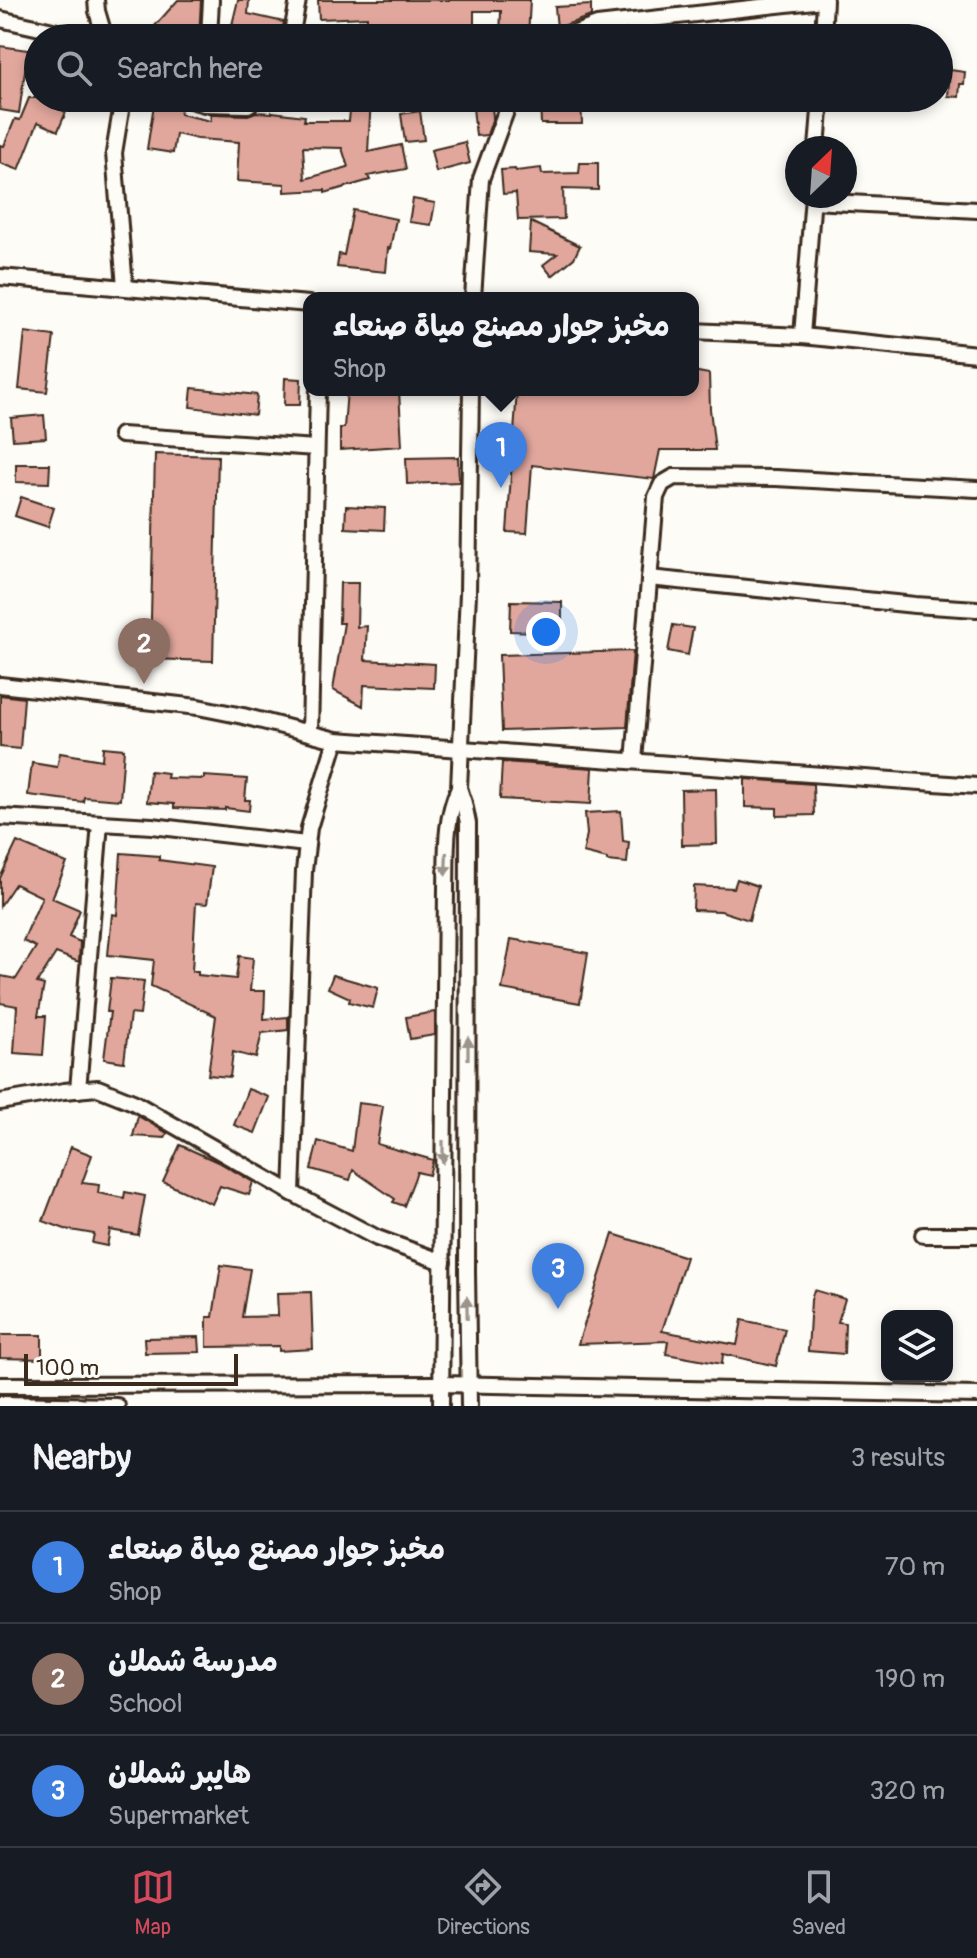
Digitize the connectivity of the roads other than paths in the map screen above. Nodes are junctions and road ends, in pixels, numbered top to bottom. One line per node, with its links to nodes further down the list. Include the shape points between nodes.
1 (96, 0): 7 (street)
2 (211, 0): 8 (street)
3 (298, 0): 9 (street)
4 (824, 0): 10 (street); 11 (street)
5 (0, 19): 6 (street)
6 (24, 24)
7 (101, 24)
8 (210, 24)
9 (294, 24)
10 (606, 24)
11 (823, 24)
12 (121, 112): 20 (street, via 114,153)
13 (506, 112): 21 (street, via 481,179)
14 (820, 112): 15 (street)
15 (818, 136)
16 (857, 201): 18 (street)
17 (812, 208): 24 (street)
18 (977, 210)
19 (0, 277): 20 (street)
20 (125, 287): 22 (street)
21 (473, 292)
22 (303, 303)
23 (699, 331): 24 (street)
24 (802, 336): 25 (street)
25 (977, 355)
26 (318, 396): 29 (street)
27 (471, 396): 36 (street)
28 (121, 435): 29 (street)
29 (316, 448): 34 (street)
30 (977, 489): 31 (street, via 674,477 662,484 656,497)
31 (649, 578): 32 (street); 37 (street)
32 (977, 609)
33 (0, 685): 34 (street, via 198,707)
34 (310, 733): 35 (street)
35 (336, 740): 36 (street); 42 (street)
36 (461, 748): 37 (street); 39 (street)
37 (634, 761): 38 (street)
38 (977, 786)
39 (459, 788): 48 (street, one-way to 48, via 448,821); 51 (street, one-way to 39, via 468,823)
40 (0, 817): 41 (street)
41 (100, 823): 42 (street); 43 (street)
42 (306, 844): 45 (street)
43 (78, 1090): 44 (street); 45 (street, via 98,1088 133,1102)
44 (0, 1102)
45 (292, 1193): 48 (street, via 377,1238)
46 (923, 1235): 47 (street)
47 (977, 1235)
48 (443, 1262): 49 (street)
49 (441, 1384): 50 (street); 51 (street); 56 (street)
50 (0, 1385)
51 (469, 1386): 52 (street); 57 (street)
52 (977, 1395)
53 (0, 1404): 54 (street)
54 (16, 1405): 55 (street)
55 (117, 1406)
56 (441, 1406)
57 (469, 1406)

